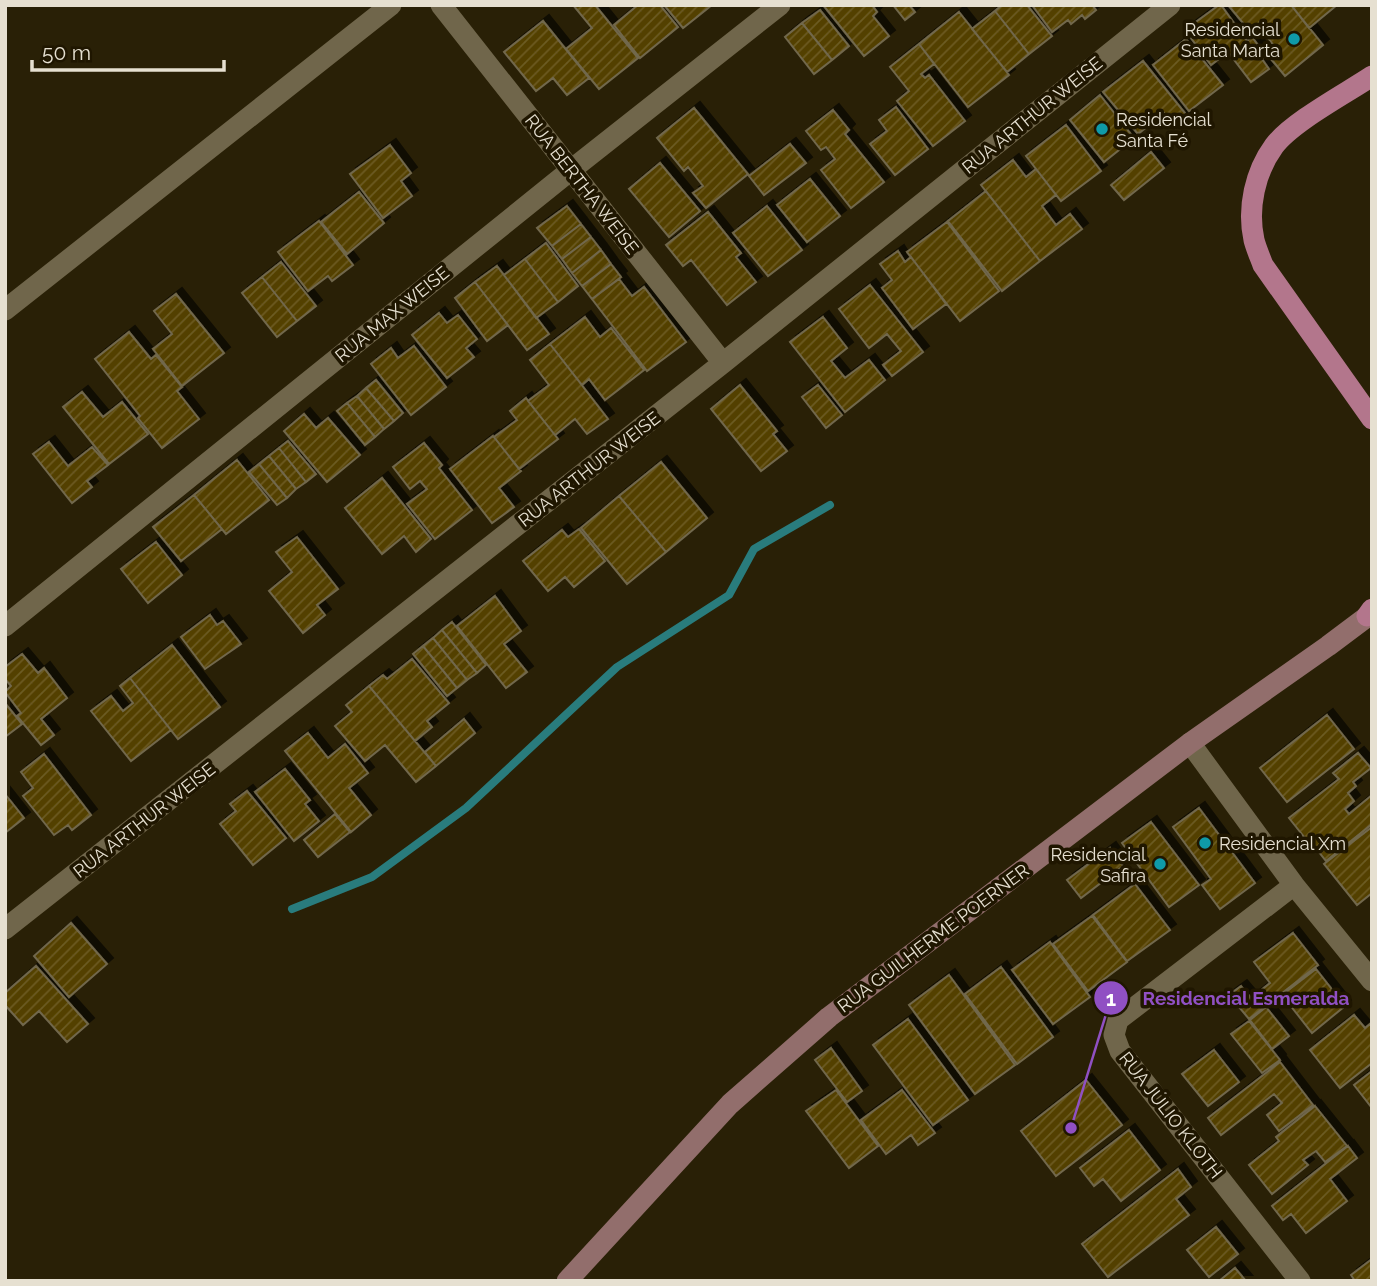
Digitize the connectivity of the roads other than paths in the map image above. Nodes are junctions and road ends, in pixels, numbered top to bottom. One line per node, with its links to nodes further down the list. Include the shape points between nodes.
1 (391, 5): 7 (street)
2 (441, 5): 6 (street, RUA BERTHA WEISE)
3 (780, 5): 6 (street, RUA MAX WEISE)
4 (1170, 5): 8 (street, RUA ARTHUR WEISE)
5 (1372, 76): 9 (main road, via 1297,124 1275,145 1253,193 1252,214 1254,240 1263,265)
6 (571, 170): 8 (street, RUA BERTHA WEISE); 11 (street, RUA MAX WEISE)
7 (5, 310)
8 (723, 363): 14 (street, RUA ARTHUR WEISE)
9 (1372, 419)
10 (1370, 613): 12 (street, RUA GUILHERME POERNER)
11 (5, 626)
12 (1190, 743): 13 (street); 16 (street, RUA GUILHERME POERNER, via 829,1017 730,1104)
13 (1294, 885): 15 (street); 17 (street, RUA JÚLIO KLOTH, via 1118,1020 1114,1035 1120,1051)
14 (5, 929)
15 (1372, 981)
16 (567, 1281)
17 (1300, 1281)

